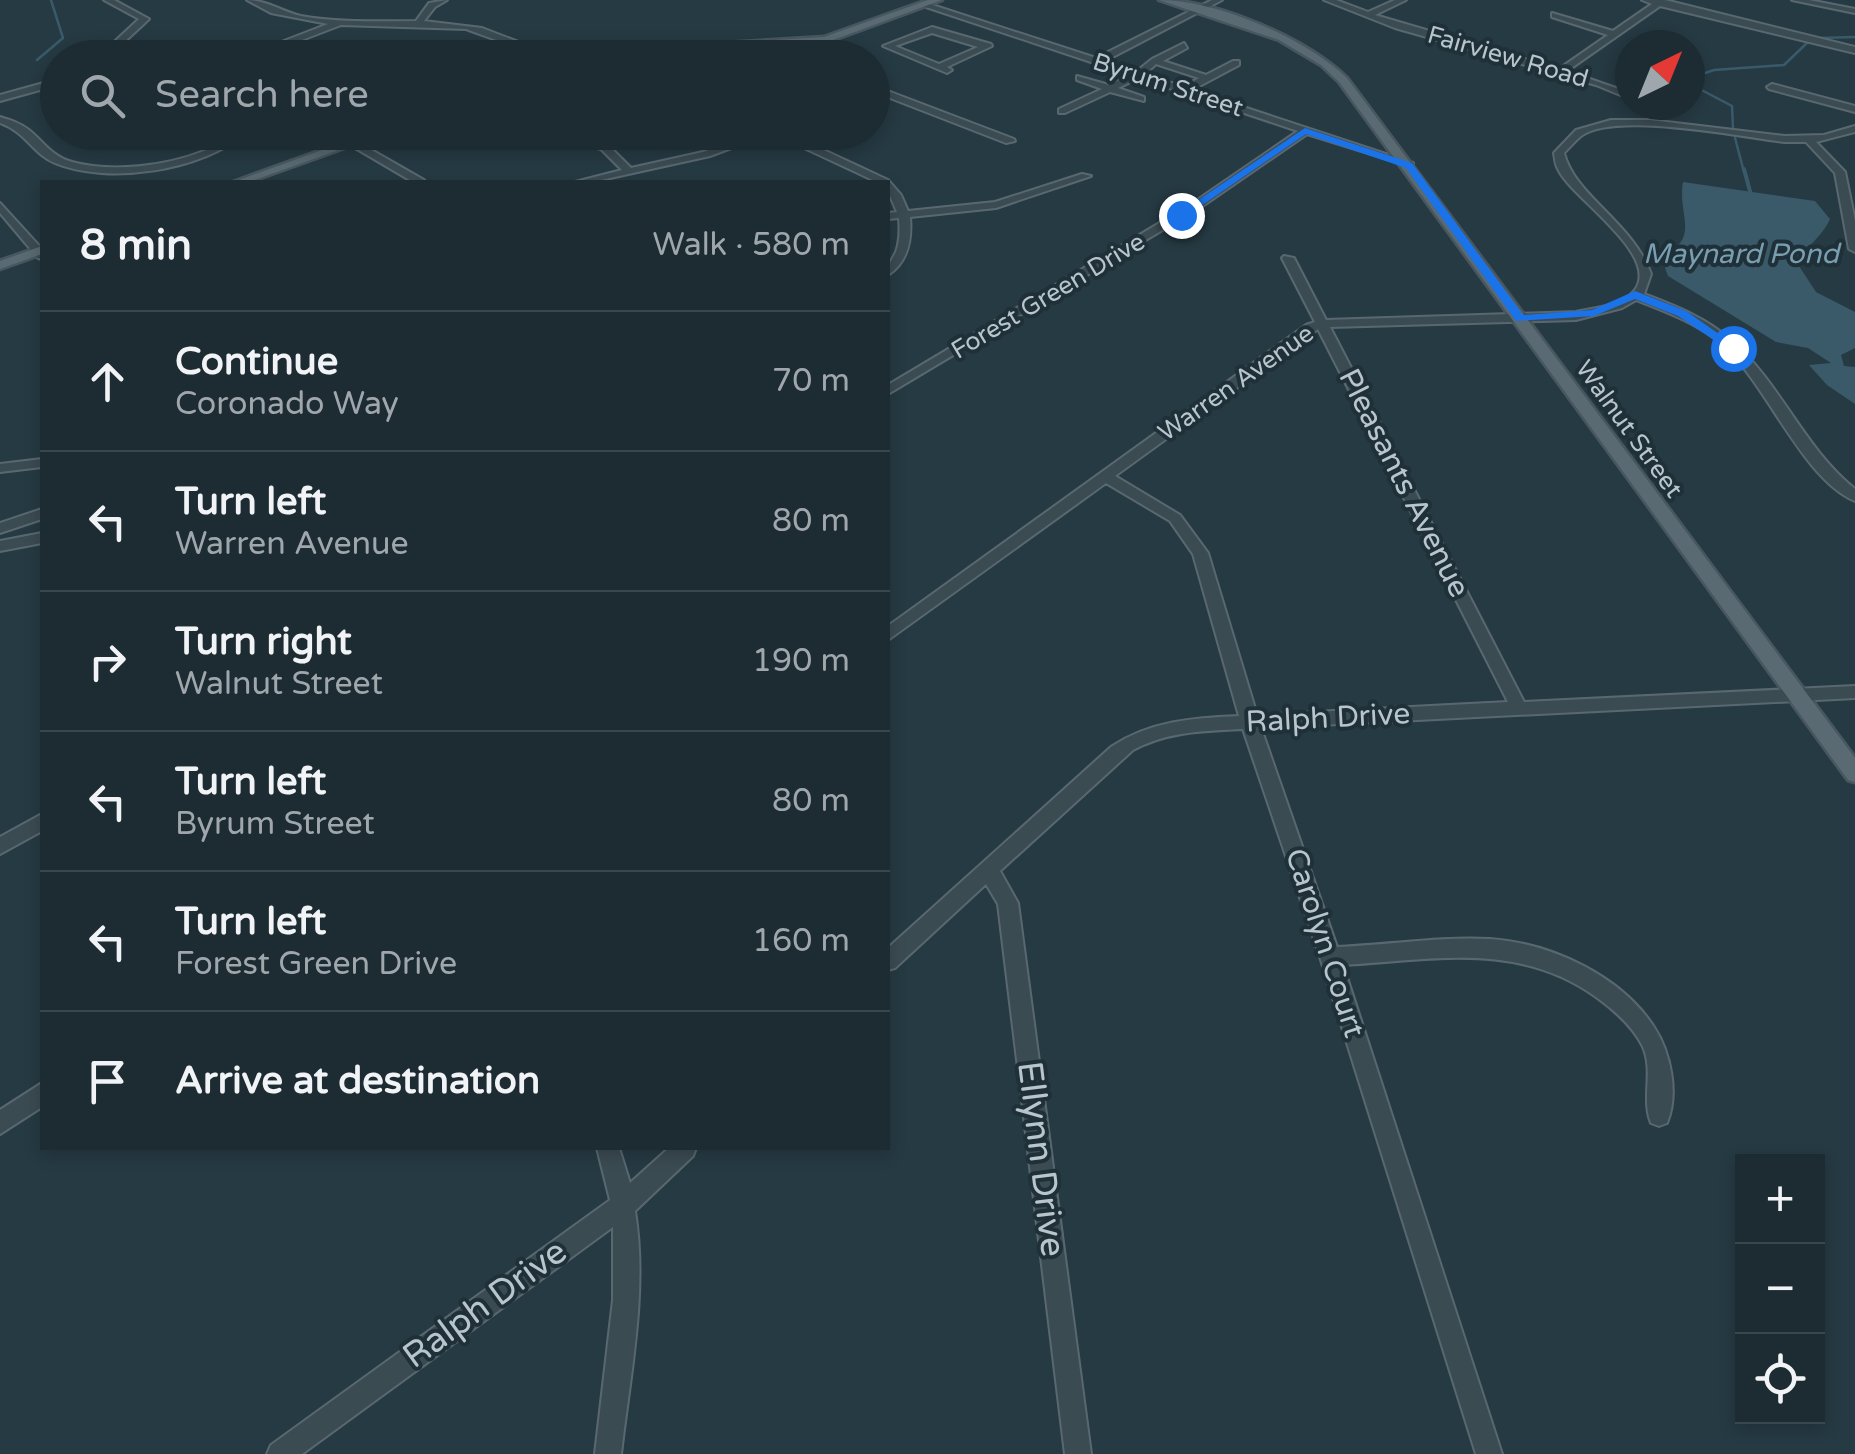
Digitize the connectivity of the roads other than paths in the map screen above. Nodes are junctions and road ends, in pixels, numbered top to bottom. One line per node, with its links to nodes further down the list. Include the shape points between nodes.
1 (108, 0): 21 (street, via 144,20)
2 (276, 0): 10 (street)
3 (443, 0): 18 (street)
4 (1164, 0): 13 (main road, Walnut Street)
5 (1218, 0): 13 (street)
6 (1328, 0): 15 (street, Fairview Road)
7 (1402, 0): 15 (street)
8 (1646, 0): 12 (street)
9 (1796, 0): 14 (street)
10 (255, 2): 17 (street)
11 (931, 2): 19 (street, Byrum Street); 24 (main road, via 848,34)
12 (1661, 2): 20 (street); 29 (street)
13 (1198, 10): 30 (street); 62 (main road, Walnut Street, via 1316,54)
14 (1855, 11)
15 (1368, 15): 33 (street, Fairview Road)
16 (1555, 15): 20 (street)
17 (339, 23): 18 (street); 22 (street)
18 (418, 24): 23 (street, via 477,28)
19 (1016, 34): 28 (street); 30 (street, Byrum Street)
20 (1614, 34): 33 (street)
21 (122, 40)
22 (295, 40)
23 (509, 40)
24 (809, 40)
25 (890, 45): 28 (street, via 932,30)
26 (1184, 46): 31 (street)
27 (890, 47): 28 (street, via 943,68)
28 (986, 47)
29 (1855, 50)
30 (1097, 61): 34 (street, Byrum Street)
31 (1154, 61): 34 (street); 36 (street)
32 (1236, 63): 36 (street)
33 (1560, 72): 41 (street, Fairview Road)
34 (1138, 75): 39 (street); 40 (street, Byrum Street)
35 (1080, 78): 39 (street)
36 (1207, 78): 40 (street)
37 (40, 87): 43 (street)
38 (1772, 87): 45 (street)
39 (1110, 88): 44 (street); 46 (street)
40 (1184, 90): 51 (street, Byrum Street)
41 (1615, 91)
42 (890, 95): 52 (street)
43 (0, 98)
44 (1141, 99)
45 (1855, 109)
46 (1062, 111)
47 (0, 120): 54 (street, via 27,130)
48 (1655, 120): 49 (street)
49 (1657, 123): 53 (street); 80 (street, via 1598,127 1573,136 1560,153 1563,170 1642,254 1645,277)
50 (1855, 129): 53 (street)
51 (1305, 131): 62 (street, Byrum Street); 83 (street, Forest Green Drive, via 1198,206)
52 (1010, 140)
53 (1810, 141): 69 (street)
54 (40, 143)
55 (46, 150): 56 (street, via 56,160 101,169)
56 (214, 150)
57 (331, 150): 65 (main road)
58 (367, 150): 66 (street)
59 (607, 150): 63 (street)
60 (717, 150): 63 (street)
61 (814, 150): 68 (street)
62 (1409, 166): 81 (main road, Walnut Street)
63 (629, 171): 67 (street)
64 (1086, 176): 72 (street, via 996,205)
65 (245, 180)
66 (417, 180)
67 (589, 180)
68 (878, 180)
69 (1849, 186): 74 (street)
70 (890, 189): 72 (street)
71 (0, 206): 75 (street)
72 (904, 215): 73 (street); 79 (street, via 905,247)
73 (890, 216)
74 (1855, 250)
75 (40, 252)
76 (40, 253): 78 (main road)
77 (1288, 258): 82 (street, Pleasants Avenue)
78 (0, 265)
79 (890, 269)
80 (1635, 295): 81 (street, Warren Avenue, via 1594,313); 87 (street, via 1682,314 1733,348 1810,456)
81 (1520, 318): 82 (street, Warren Avenue); 94 (main road, Walnut Street)
82 (1322, 324): 86 (street, Warren Avenue); 95 (street, Pleasants Avenue)
83 (890, 389)
84 (40, 462): 85 (street)
85 (0, 468)
86 (1104, 476): 92 (street, Warren Avenue); 96 (street, Carolyn Court, via 1161,508 1192,538)
87 (1855, 496)
88 (40, 515): 89 (street)
89 (0, 528)
90 (40, 538): 91 (street)
91 (0, 546)
92 (890, 633)
93 (1855, 692): 94 (street, Ralph Drive)
94 (1797, 696): 95 (street, Ralph Drive); 97 (main road, Walnut Street)
95 (1519, 708): 96 (street, Ralph Drive)
96 (1250, 722): 100 (street, Ralph Drive, via 1183,726 1131,742); 101 (street, Carolyn Court)
97 (1855, 774)
98 (40, 823): 99 (street)
99 (0, 846)
100 (988, 869): 102 (street, Ralph Drive); 111 (street, Ellynn Drive, via 1008,903)
101 (1330, 957): 104 (street, via 1489,948 1559,962 1596,984 1640,1028 1660,1067); 112 (street, Carolyn Court)
102 (890, 959)
103 (40, 1095): 105 (street)
104 (1659, 1116)
105 (0, 1122)
106 (609, 1150): 108 (street)
107 (682, 1150): 108 (street, Ralph Drive)
108 (626, 1202): 109 (street, Ralph Drive); 110 (street, via 628,1250)
109 (280, 1454)
110 (608, 1454)
111 (1078, 1454)
112 (1489, 1454)

